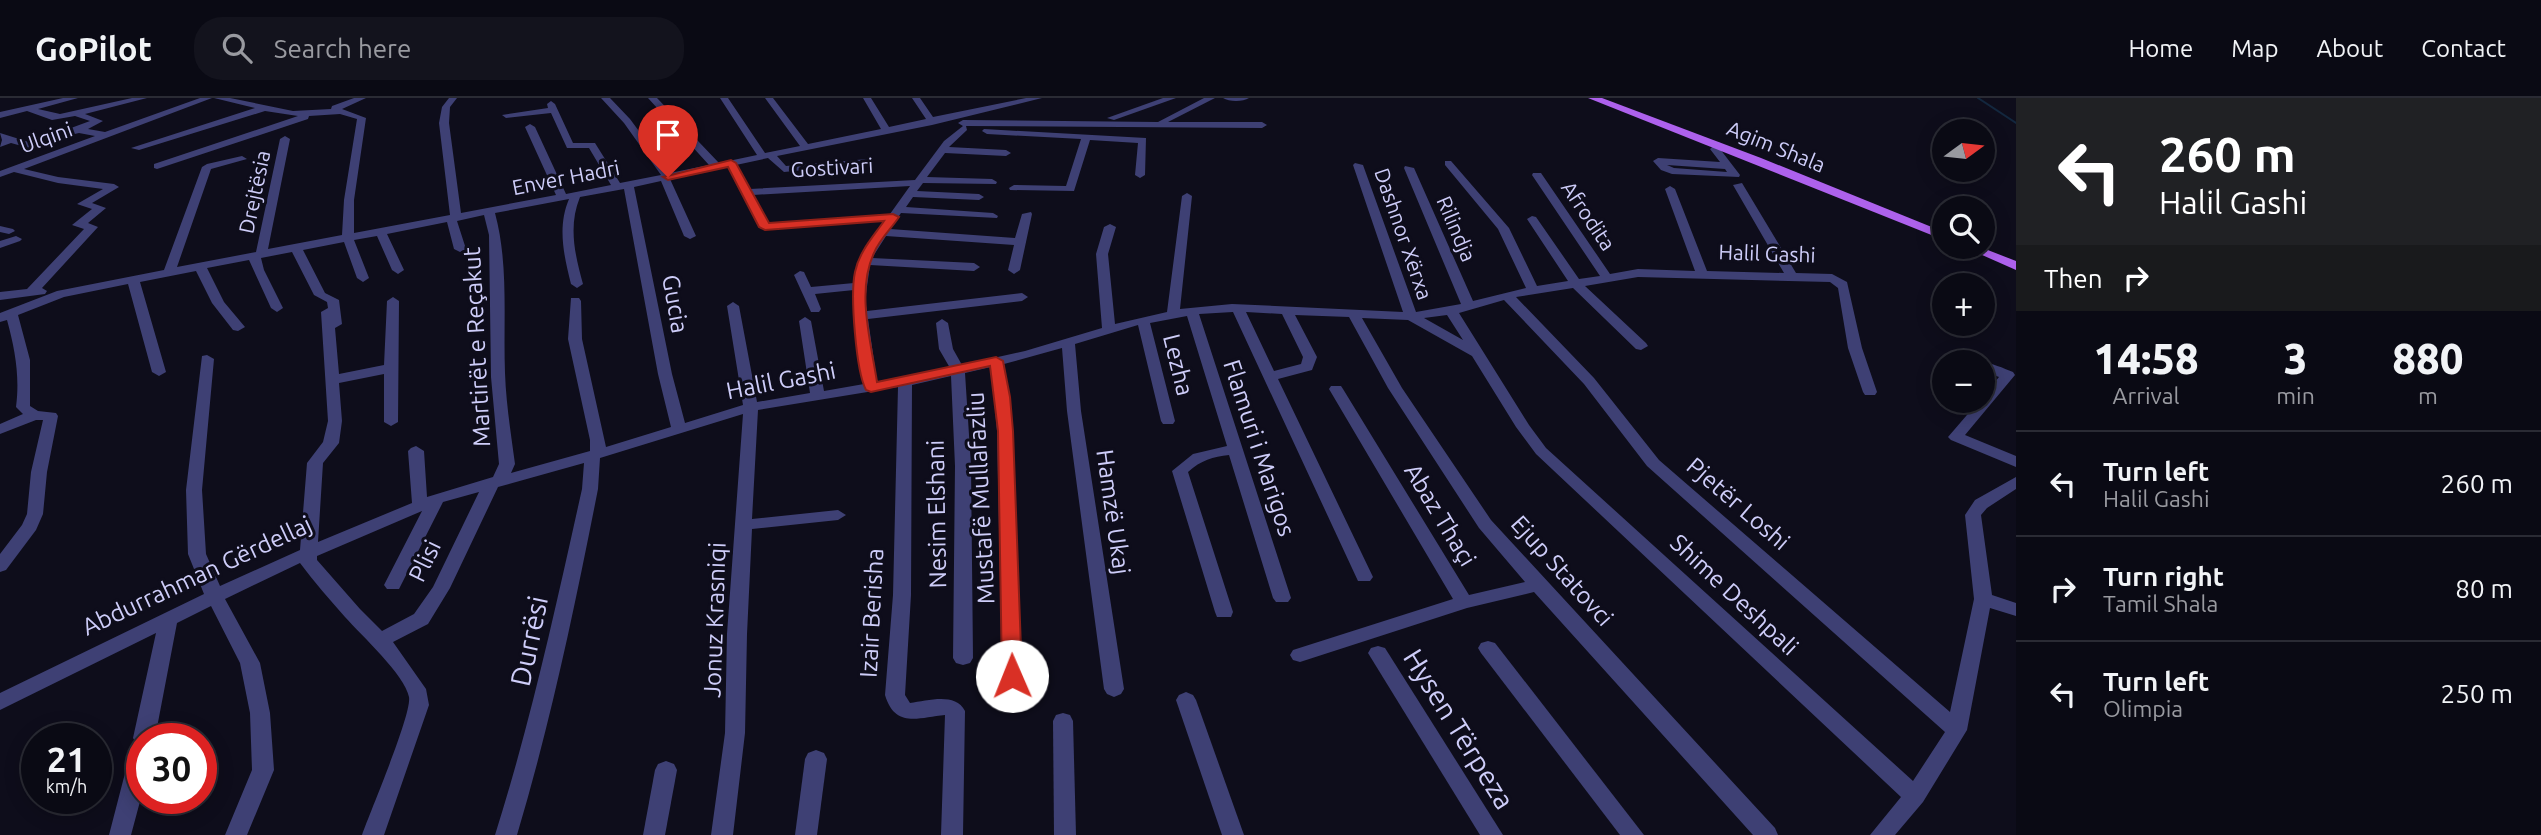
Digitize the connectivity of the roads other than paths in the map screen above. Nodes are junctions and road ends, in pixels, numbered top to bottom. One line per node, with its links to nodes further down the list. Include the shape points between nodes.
1 (74, 98): 23 (street)
2 (143, 98): 28 (street)
3 (208, 98): 42 (street, Ulqini)
4 (218, 98): 24 (street)
5 (338, 98): 29 (street)
6 (362, 98): 25 (street)
7 (453, 98): 88 (street, via 446,107 444,123)
8 (605, 98): 72 (street)
9 (652, 98): 64 (street)
10 (724, 98): 55 (street)
11 (769, 98): 52 (street)
12 (867, 98): 40 (street)
13 (916, 98): 33 (street)
14 (965, 98): 26 (street)
15 (1038, 98): 22 (street, Enver Hadri)
16 (1172, 98): 34 (street)
17 (1211, 98): 35 (street)
18 (1227, 98): 19 (street)
19 (1245, 98)
20 (1592, 98): 50 (main road, Agim Shala)
21 (1602, 98): 90 (main road, Agim Shala)
22 (1006, 101): 26 (street, Enver Hadri)
23 (29, 108): 28 (street, via 51,117); 30 (street)
24 (264, 108): 29 (street); 51 (street)
25 (326, 112): 27 (street); 97 (street, via 349,112 362,118)
26 (979, 112): 32 (street, Enver Hadri)
27 (313, 113): 29 (street); 62 (street)
28 (76, 114): 39 (street, Ulqini, via 98,121)
29 (293, 114)
30 (0, 115)
31 (506, 115): 75 (street, via 552,107 570,146 592,145)
32 (951, 118): 33 (street, Enver Hadri); 37 (street)
33 (932, 122): 40 (street, Enver Hadri)
34 (1097, 123): 35 (street); 37 (street)
35 (1159, 123): 36 (street)
36 (1262, 125)
37 (963, 126): 41 (street); 53 (street)
38 (530, 127): 83 (street)
39 (79, 130): 42 (street, Ulqini); 44 (street)
40 (887, 131): 52 (street, Enver Hadri)
41 (1022, 134): 45 (street); 65 (street)
42 (105, 135): 67 (street, Ulqini)
43 (0, 136): 47 (street)
44 (55, 137)
45 (1086, 138): 70 (street, via 1143,140); 77 (street, via 1070,189)
46 (285, 139): 103 (street, Drejtësia)
47 (11, 140): 48 (street); 49 (street)
48 (0, 144)
49 (30, 145)
50 (1718, 145): 63 (street, via 1715,149); 92 (main road, Agim Shala)
51 (136, 148)
52 (806, 148): 55 (street, Enver Hadri)
53 (943, 150): 54 (street); 76 (street)
54 (1006, 153)
55 (766, 156): 57 (street, via 784,169); 58 (street, Enver Hadri)
56 (242, 159): 112 (street, via 207,167)
57 (864, 161)
58 (731, 163): 64 (street, Enver Hadri); 79 (street)
59 (1448, 163): 122 (street, via 1503,228)
60 (1706, 164): 63 (street); 69 (street); 69 (street, via 1658,161 1668,170)
61 (1358, 165): 144 (street, Dashnor Xërxa)
62 (156, 166)
63 (1728, 166): 69 (street, via 1734,176)
64 (717, 167): 72 (street, Enver Hadri)
65 (1002, 167)
66 (1409, 168): 131 (street, Rilindja)
67 (13, 169): 68 (street, Ulqini); 124 (street, via 114,187 82,204 101,208 78,225 92,228)
68 (0, 174)
69 (1713, 174)
70 (1140, 175)
71 (1537, 175): 117 (street, Afrodita)
72 (666, 177): 75 (street, Enver Hadri); 96 (street)
73 (992, 182): 76 (street)
74 (1738, 185): 115 (street)
75 (623, 186): 80 (street, Enver Hadri); 174 (street, Gucia)
76 (916, 186): 79 (street, Gostivari); 82 (street); 85 (street)
77 (1014, 188)
78 (1670, 189): 113 (street)
79 (748, 192): 85 (street, via 765,227)
80 (576, 195): 83 (street, Enver Hadri); 119 (street, via 567,243)
81 (1187, 196): 140 (street)
82 (979, 197)
83 (562, 198): 84 (street, Enver Hadri)
84 (489, 212): 88 (street, Enver Hadri); 179 (street, Martirët e Reçakut, via 495,235 498,377 507,464)
85 (896, 214): 87 (street); 94 (street)
86 (1027, 214): 98 (street)
87 (993, 216)
88 (453, 218): 93 (street, Enver Hadri); 101 (street)
89 (1532, 219): 120 (street)
90 (1932, 225)
91 (1110, 227): 149 (street, via 1102,254)
92 (1932, 231)
93 (381, 232): 97 (street, Enver Hadri); 110 (street)
94 (883, 232): 98 (street); 106 (street)
95 (8, 233): 99 (street)
96 (690, 236)
97 (348, 237): 100 (street, Enver Hadri); 116 (street)
98 (1020, 242): 111 (street)
99 (0, 245)
100 (296, 247): 103 (street, Enver Hadri); 151 (street, via 320,295 333,300)
101 (460, 249)
102 (1995, 251): 105 (main road)
103 (257, 254): 107 (street, Enver Hadri); 133 (street, via 258,270)
104 (1995, 257): 108 (main road)
105 (2016, 259)
106 (864, 261): 109 (street); 121 (street)
107 (200, 266): 112 (street, Enver Hadri); 148 (street, via 218,303)
108 (2016, 266)
109 (974, 267)
110 (398, 270)
111 (1014, 270)
112 (169, 272): 118 (street, Enver Hadri)
113 (1702, 273): 115 (street, Halil Gashi); 117 (street, Halil Gashi)
114 (800, 275): 123 (street)
115 (1791, 275): 166 (street, Halil Gashi, via 1842,282 1855,348)
116 (363, 278)
117 (1607, 278): 120 (street, Halil Gashi)
118 (133, 279): 125 (street, Enver Hadri); 159 (street)
119 (576, 284)
120 (1576, 284): 122 (street, Halil Gashi); 152 (street)
121 (859, 286): 123 (street); 143 (street)
122 (1533, 290): 126 (street, Halil Gashi)
123 (806, 291): 134 (street)
124 (31, 292): 125 (street); 127 (street)
125 (61, 294): 142 (street)
126 (1507, 295): 131 (street, Halil Gashi); 207 (street, Pjetër Loshi, via 1589,381 1653,463)
127 (0, 296)
128 (1022, 297): 143 (street)
129 (575, 300): 177 (street, Durrësi, via 575,339 598,440)
130 (393, 301): 156 (street)
131 (1468, 305): 138 (street, Halil Gashi)
132 (733, 306): 168 (street, Jonuz Krasniqi)
133 (277, 308)
134 (814, 309)
135 (1238, 309): 136 (street, Halil Gashi); 137 (street, Halil Gashi); 160 (street)
136 (1192, 310): 140 (street, Halil Gashi); 175 (street, Flamuri i Marigos)
137 (1287, 311): 141 (street, Halil Gashi); 160 (street, via 1310,357 1307,367)
138 (1451, 311): 144 (street, Halil Gashi); 153 (street, Shime Deshpali)
139 (327, 312): 161 (street)
140 (1173, 313): 145 (street, Halil Gashi)
141 (1354, 315): 144 (street, Halil Gashi); 188 (street, Ejup Statovci, via 1447,469 1485,524)
142 (6, 316): 170 (street, via 24,367 23,407)
143 (860, 316): 163 (street)
144 (1411, 316): 153 (street)
145 (1143, 320): 149 (street, Halil Gashi); 171 (street, Lezha)
146 (805, 321): 167 (street)
147 (942, 323): 157 (street, via 946,349)
148 (237, 327)
149 (1109, 329): 150 (street, Halil Gashi)
150 (1068, 341): 155 (street, Halil Gashi); 202 (street, Hamzë Ukaj)
151 (339, 343)
152 (1641, 346)
153 (1475, 353): 210 (street, Shime Deshpali, via 1541,451)
154 (207, 359): 189 (street, via 194,490 197,554)
155 (996, 361): 157 (street, Halil Gashi); 201 (street, Mustafë Mullafazliu, via 1005,431)
156 (391, 368): 161 (street); 172 (street)
157 (958, 370): 162 (street, Halil Gashi); 200 (street, Nesim Elshani)
158 (1995, 370): 165 (street, via 2008,375)
159 (159, 372)
160 (1271, 376): 186 (street)
161 (332, 380): 184 (street, via 335,421 331,443 315,463)
162 (905, 381): 163 (street, Halil Gashi); 219 (street, Izair Berisha, via 902,595 895,695 905,710 951,707 956,711)
163 (871, 387): 167 (street, Halil Gashi)
164 (1336, 389): 192 (street, Abaz Thaçi)
165 (1995, 390)
166 (1870, 392)
167 (818, 396): 168 (street, Halil Gashi)
168 (751, 407): 174 (street, Halil Gashi); 183 (street, Jonuz Krasniqi)
169 (1976, 413): 178 (street, via 1956,437)
170 (34, 415): 173 (street); 185 (street, via 51,416 35,514)
171 (1168, 421)
172 (391, 422)
173 (0, 429)
174 (679, 430): 177 (street, Halil Gashi)
175 (1236, 450): 190 (street, Flamuri i Marigos); 194 (street, via 1208,452 1180,471)
176 (416, 451): 181 (street)
177 (595, 454): 179 (street, Halil Gashi); 215 (street, Durrësi, via 552,671)
178 (2016, 462)
179 (496, 481): 181 (street, Abdurrahman Gërdellaj); 196 (street, Plisi, via 421,619)
180 (2011, 490): 191 (street, via 1981,504 1973,515)
181 (428, 503): 184 (street, Abdurrahman Gërdellaj); 187 (street)
182 (838, 515): 183 (street)
183 (743, 525): 217 (street, Jonuz Krasniqi, via 735,733)
184 (308, 554): 189 (street, Abdurrahman Gërdellaj); 196 (street, via 308,561 327,584)
185 (0, 566)
186 (1364, 577)
187 (393, 585)
188 (1538, 585): 192 (street, Abaz Thaçi); 224 (street, Ejup Statovci)
189 (215, 597): 195 (street, Abdurrahman Gërdellaj); 213 (street, via 250,663 260,713 263,770)
190 (1282, 598)
191 (1983, 599): 193 (street); 207 (street)
192 (1464, 602): 199 (street)
193 (2016, 610)
194 (1224, 612)
195 (168, 618): 204 (street, Abdurrahman Gërdellaj); 206 (street)
196 (381, 640): 214 (street, via 419,694 419,705)
197 (1488, 648): 223 (street)
198 (1378, 653): 222 (street, Hysen Tërpeza)
199 (1300, 655)
200 (963, 658)
201 (1012, 676)
202 (1114, 689)
203 (1186, 700): 221 (street)
204 (3, 704)
205 (1063, 721): 220 (street)
206 (147, 723)
207 (1957, 730): 210 (street)
208 (816, 760): 218 (street)
209 (666, 770): 216 (street)
210 (1915, 796): 225 (street)
211 (126, 812): 212 (street)
212 (120, 835)
213 (236, 835)
214 (373, 835)
215 (506, 835)
216 (654, 835)
217 (722, 835)
218 (806, 835)
219 (952, 835)
220 (1065, 835)
221 (1233, 835)
222 (1492, 835)
223 (1633, 835)
224 (1767, 835)
225 (1881, 835)

